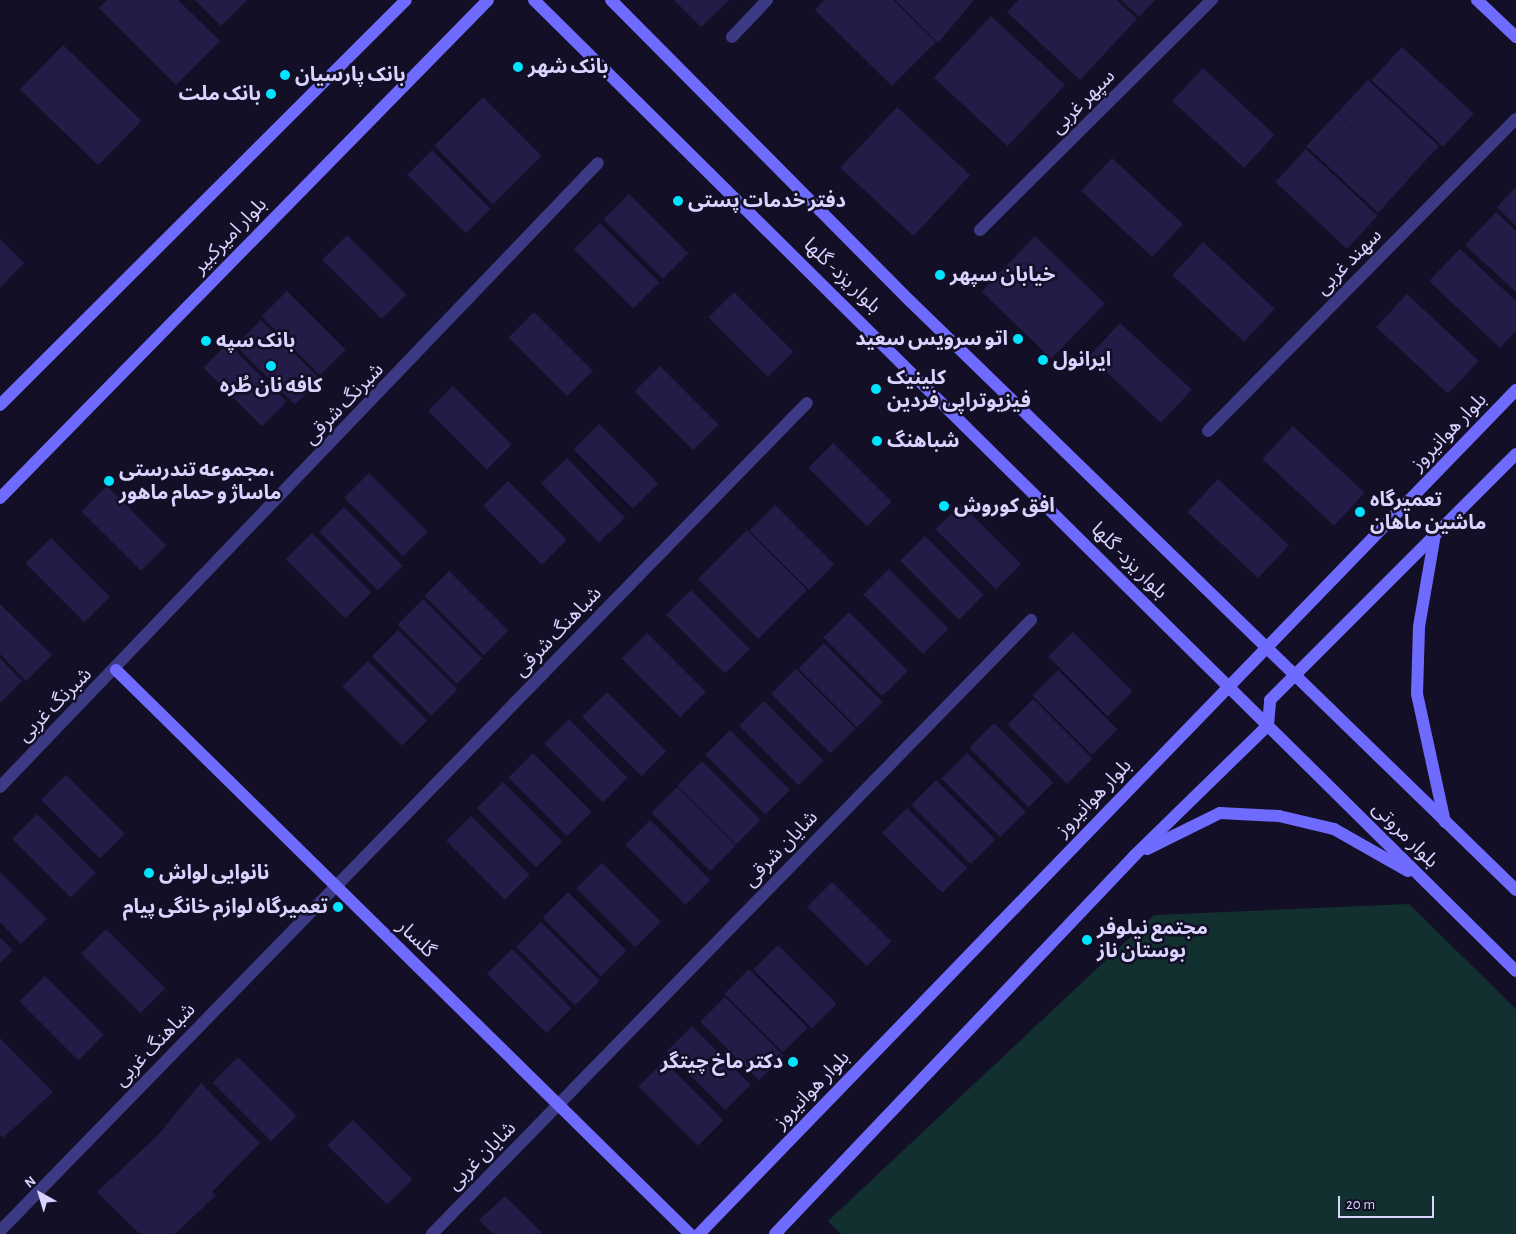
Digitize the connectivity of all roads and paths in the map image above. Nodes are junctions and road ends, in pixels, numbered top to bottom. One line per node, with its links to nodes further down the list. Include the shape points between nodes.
1 (406, 0): 15 (main road, بلوار امیرکبیر)
2 (488, 0): 18 (main road, بلوار امیرکبیر)
3 (534, 0): 24 (main road, بلوار یزد- گلها)
4 (611, 0): 21 (main road, بلوار یزد- گلها, via 910,301)
5 (767, 0): 8 (street)
6 (1212, 0): 12 (street, سپهر غربی)
7 (1477, 0): 9 (main road)
8 (732, 37)
9 (1516, 37)
10 (1516, 119): 16 (street, سهند غربی)
11 (598, 163): 22 (street, شبرنگ شرقی)
12 (980, 230)
13 (1516, 390): 21 (main road, بلوار هوانیروز)
14 (807, 403): 30 (street, شباهنگ شرقی)
15 (0, 406)
16 (1208, 431)
17 (1516, 454): 19 (main road)
18 (0, 498)
19 (1435, 534): 23 (main road); 27 (main road, via 1419,627 1417,694)
20 (1030, 620): 33 (street, شایان شرقی)
21 (1265, 646): 23 (main road, بلوار یزد- گلها); 24 (main road, بلوار هوانیروز)
22 (116, 670): 26 (street, شبرنگ غربی); 30 (main road, گلسار)
23 (1294, 676): 25 (main road, via 1270,700); 27 (main road, بلوار مروتی)
24 (1229, 686): 25 (main road, بلوار یزد- گلها); 37 (main road, بلوار هوانیروز)
25 (1268, 725): 28 (main road); 29 (main road, بلوار مروتی)
26 (0, 787)
27 (1445, 822): 31 (main road, بلوار مروتی)
28 (1135, 855): 29 (main road, via 1220,813 1279,816 1334,829); 38 (main road)
29 (1423, 880): 32 (main road, بلوار مروتی)
30 (336, 886): 33 (main road, گلسار); 34 (street, شباهنگ غربی)
31 (1516, 890)
32 (1516, 971)
33 (559, 1105): 35 (street, شایان غربی); 36 (main road, گلسار)
34 (0, 1230)
35 (432, 1234)
36 (690, 1234)
37 (700, 1234)
38 (775, 1234)

